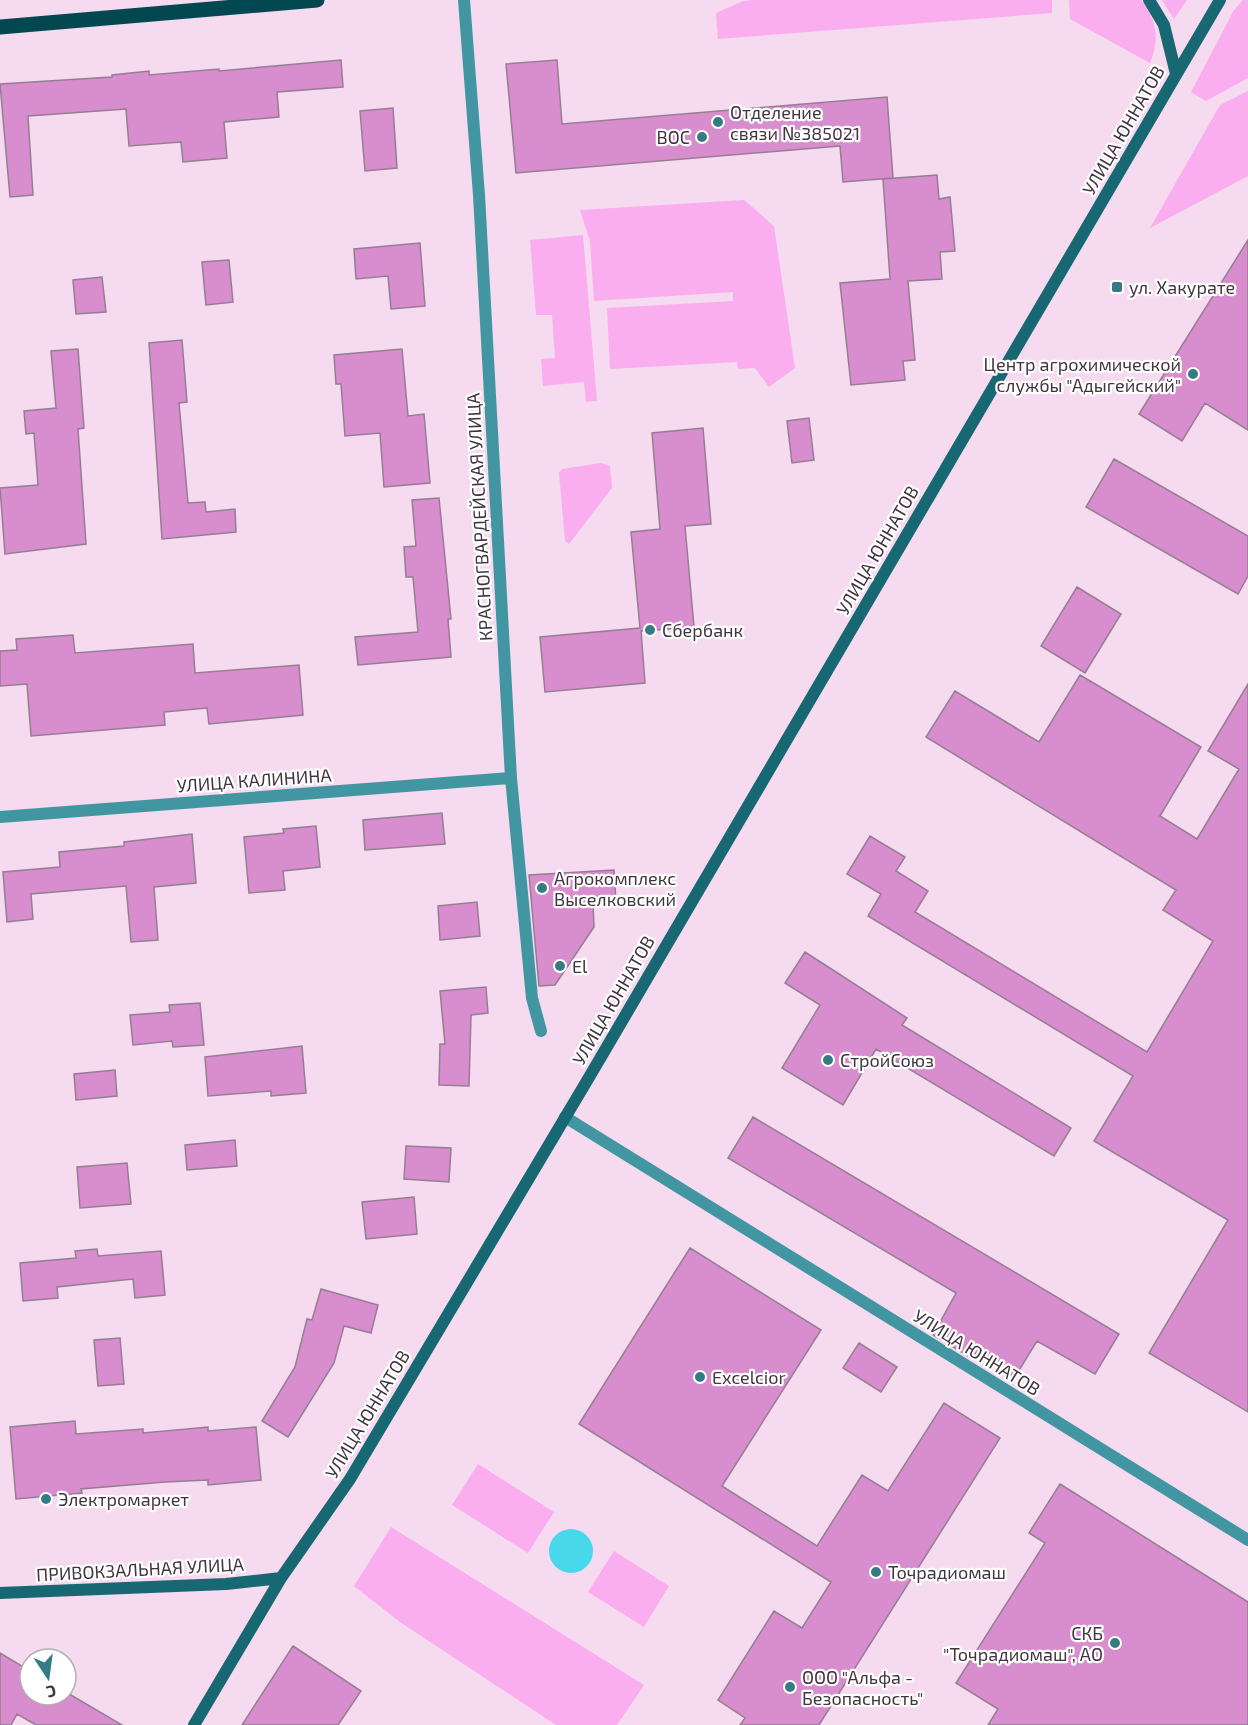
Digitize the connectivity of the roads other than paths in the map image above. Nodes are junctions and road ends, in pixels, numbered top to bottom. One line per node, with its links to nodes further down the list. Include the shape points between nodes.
1 (317, 0): 5 (main road)
2 (464, 0): 7 (street, КРАСНОГВАРДЕЙСКАЯ УЛИЦА)
3 (1149, 0): 6 (main road, via 1164,25)
4 (1220, 0): 6 (main road, УЛИЦА ЮННАТОВ)
5 (0, 27)
6 (1176, 74): 10 (main road, УЛИЦА ЮННАТОВ)
7 (512, 778): 8 (street, УЛИЦА КАЛИНИНА); 9 (street, КРАСНОГВАРДЕЙСКАЯ УЛИЦА, via 532,998)
8 (0, 817)
9 (541, 1031)
10 (565, 1118): 11 (street, УЛИЦА ЮННАТОВ); 12 (main road, УЛИЦА ЮННАТОВ, via 350,1479)
11 (1248, 1540)
12 (282, 1578): 13 (main road, ПРИВОКЗАЛЬНАЯ УЛИЦА, via 226,1584); 14 (main road, УЛИЦА ЮННАТОВ)
13 (0, 1593)
14 (194, 1725)

